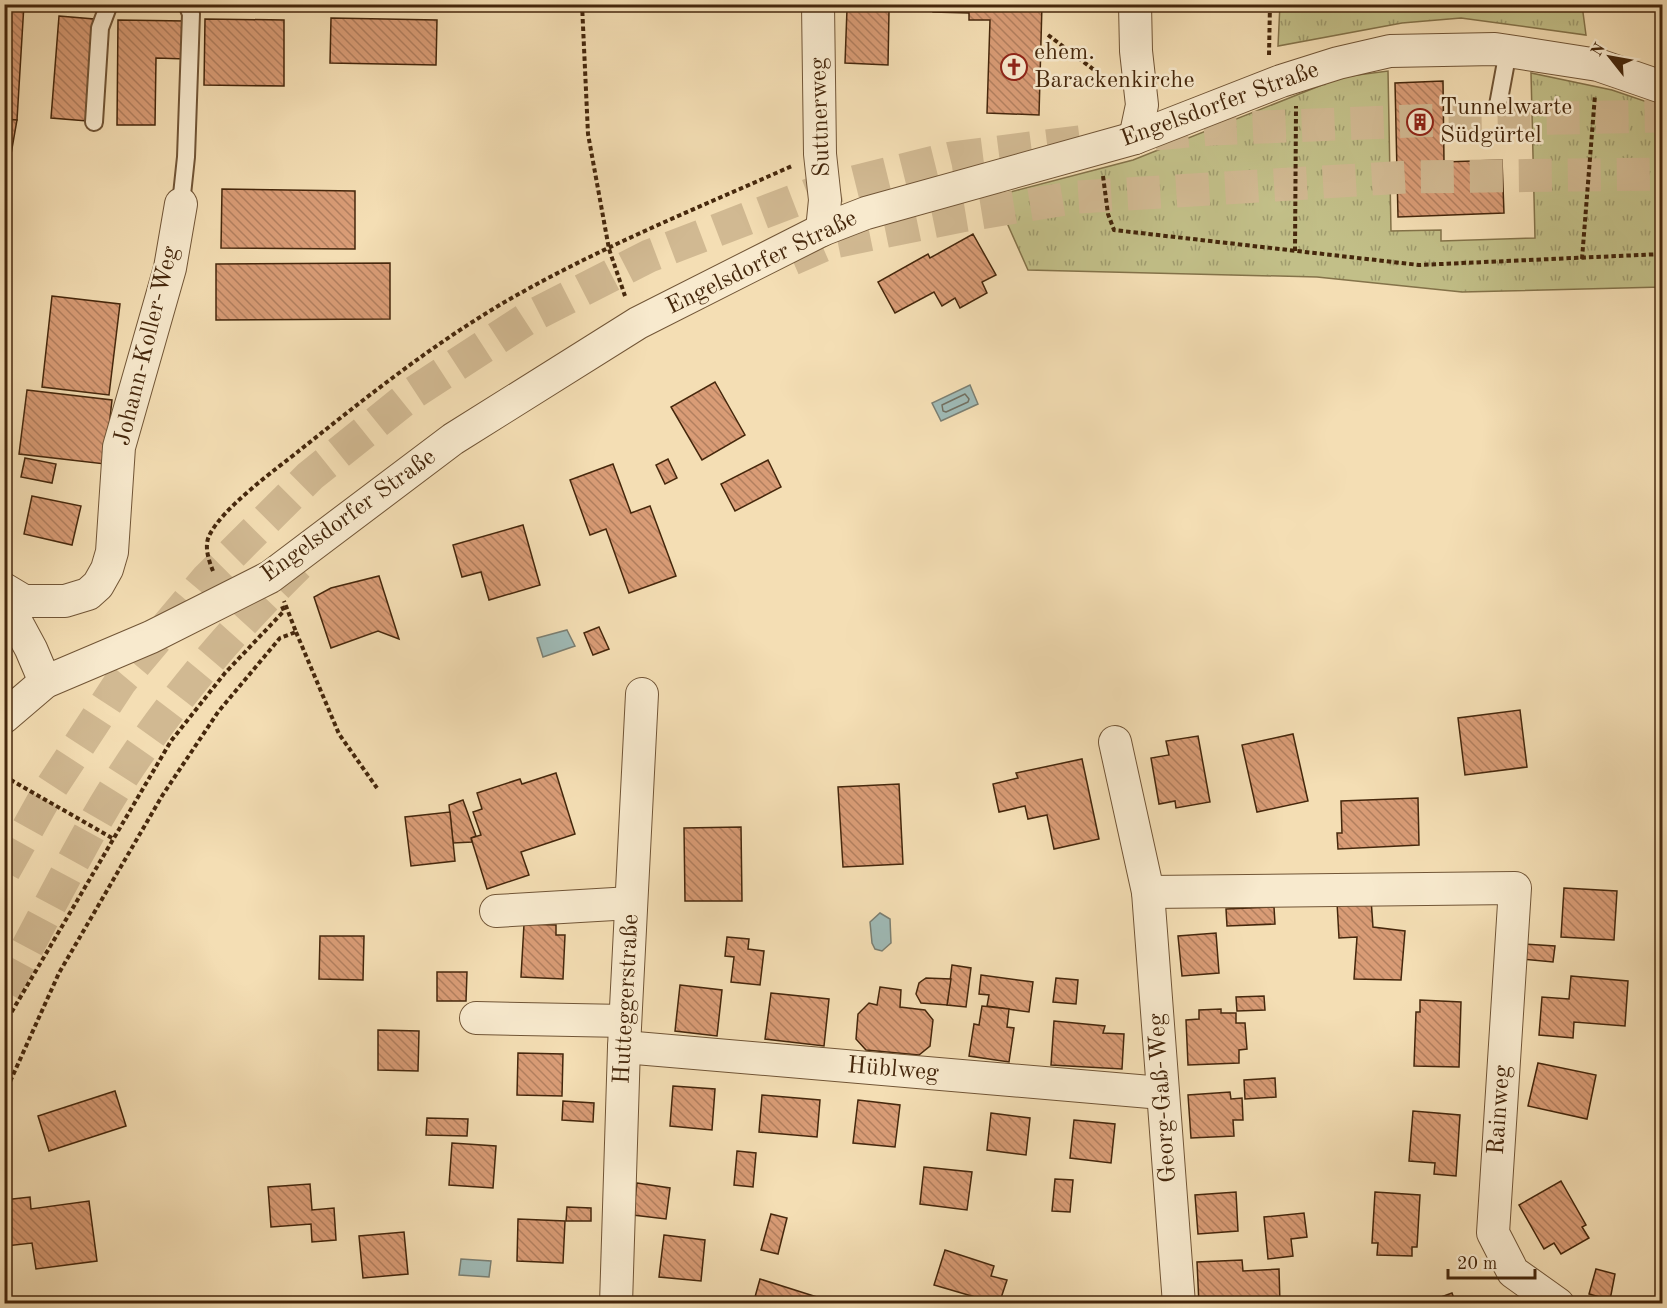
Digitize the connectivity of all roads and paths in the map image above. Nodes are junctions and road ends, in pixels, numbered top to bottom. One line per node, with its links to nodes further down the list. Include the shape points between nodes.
1 (109, 4): 14 (lane, via 100,28)
2 (187, 4): 18 (lane, Johann-Koller-Weg, via 191,14)
3 (582, 4): 20 (path, via 588,134)
4 (818, 4): 16 (street, Suttnerweg)
5 (1135, 4): 15 (street, via 1142,105)
6 (1270, 4): 10 (path, via 1269,55)
7 (1048, 35): 11 (path)
8 (1508, 51): 9 (street, Engelsdorfer Straße); 10 (street, Engelsdorfer Straße, via 1390,51); 13 (lane)
9 (1598, 65): 12 (street, Engelsdorfer Straße); 23 (path)
10 (1281, 81): 15 (street, Engelsdorfer Straße); 21 (path, via 1296,105)
11 (1118, 87)
12 (1662, 87)
13 (1498, 105)
14 (94, 122)
15 (1135, 138): 19 (street, Engelsdorfer Straße, via 866,213)
16 (820, 154): 19 (street, Suttnerweg, via 825,200); 20 (path, via 659,223)
17 (1102, 172): 21 (path, via 1114,230)
18 (181, 204): 25 (street, Johann-Koller-Weg, via 170,268 119,447 112,552 107,569 88,594 66,601 24,601)
19 (822, 230): 24 (street, Engelsdorfer Straße)
20 (609, 249): 24 (path); 27 (path, via 498,306 392,377 224,515 207,538 208,556)
21 (1295, 250): 23 (path, via 1419,265)
22 (1662, 254): 23 (path)
23 (1582, 259)
24 (638, 323): 26 (street, Engelsdorfer Straße, via 453,439)
25 (4, 589)
26 (275, 589): 27 (street, Engelsdorfer Straße); 29 (path, via 289,609); 36 (path, via 284,611 225,673 171,741)
27 (224, 598): 30 (street, Engelsdorfer Straße, via 151,637)
28 (4, 599): 30 (street)
29 (297, 632): 35 (path, via 339,734); 44 (path, via 280,638 225,704 162,796 59,973)
30 (45, 682): 32 (street, Engelsdorfer Straße)
31 (642, 694): 38 (street, Hutteggerstraße)
32 (4, 717)
33 (1115, 742): 37 (street, Georg-Gaß-Weg)
34 (4, 776): 36 (path)
35 (377, 788)
36 (112, 838): 41 (path)
37 (1148, 892): 43 (street, Georg-Gaß-Weg); 47 (street, Rainweg, via 1515,888 1493,1233 1513,1272)
38 (631, 903): 39 (street); 42 (street, Hutteggerstraße)
39 (496, 911)
40 (476, 1018): 42 (street, Hüblweg)
41 (4, 1025)
42 (624, 1034): 43 (street, Hüblweg); 45 (street, Hutteggerstraße)
43 (1162, 1093): 46 (street, Georg-Gaß-Weg)
44 (4, 1095)
45 (616, 1304)
46 (1179, 1304)
47 (1558, 1304)

